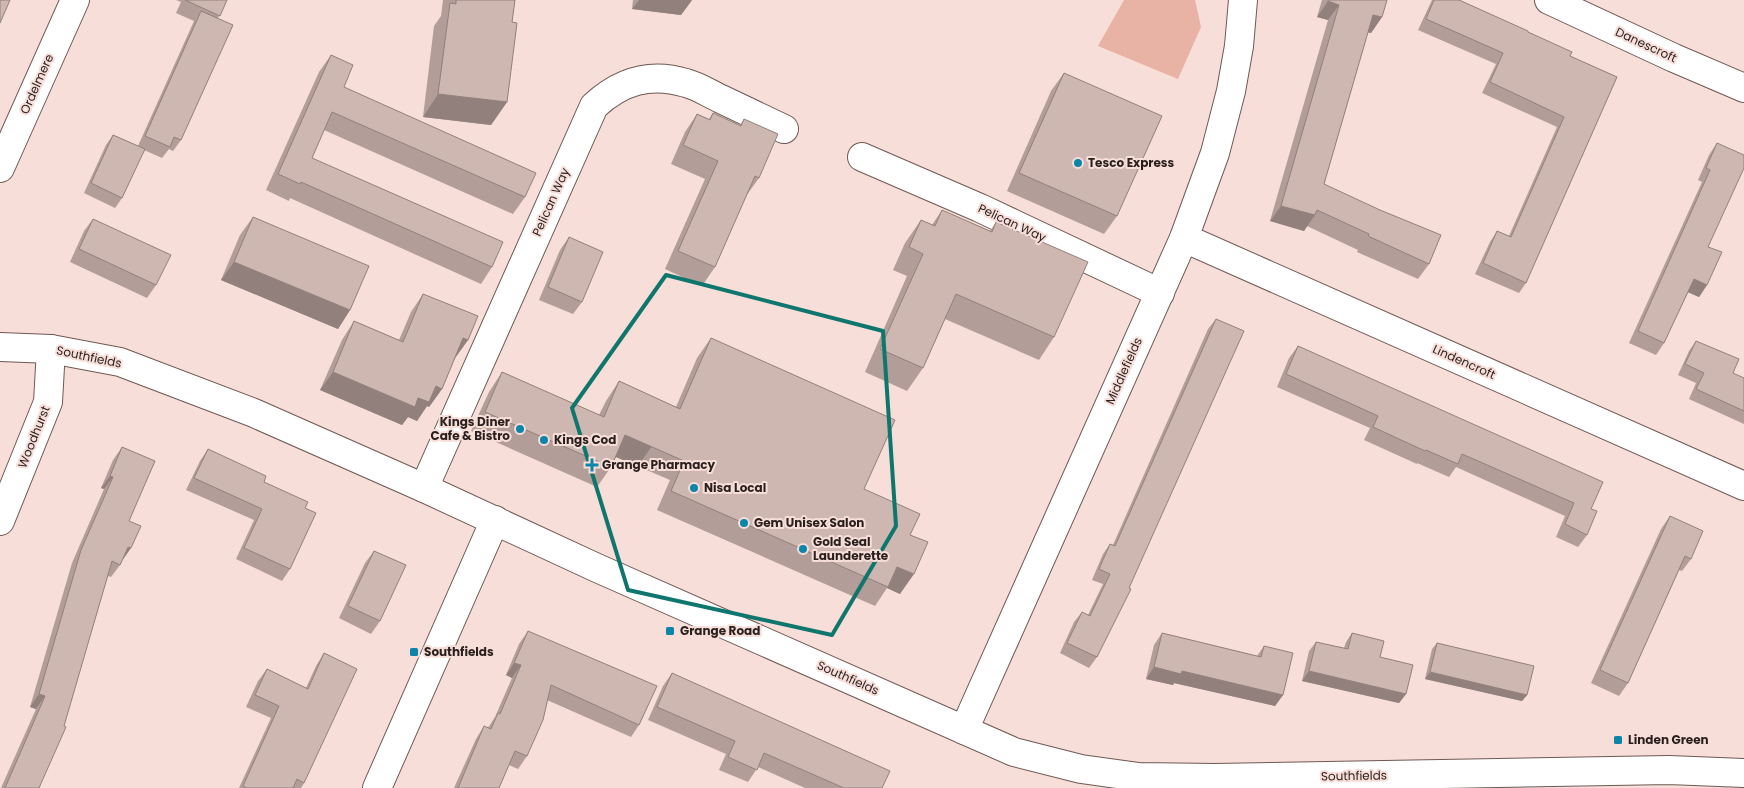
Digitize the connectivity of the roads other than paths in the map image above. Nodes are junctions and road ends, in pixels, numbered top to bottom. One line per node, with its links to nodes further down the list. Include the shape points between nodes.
1 (75, 0): 7 (street, Ordelmere)
2 (1243, 0): 8 (street, Middlefields, via 1231,91 1215,153)
3 (1548, 0): 4 (street, Danescroft)
4 (1744, 88)
5 (784, 129): 13 (street, Pelican Way, via 688,83 670,79 650,78 619,87 594,106)
6 (862, 157): 9 (street, Pelican Way, via 980,208)
7 (0, 168)
8 (1184, 238): 9 (street, Middlefields); 12 (street, Lindencroft)
9 (1160, 293): 16 (street, Middlefields)
10 (0, 347): 11 (street, Southfields)
11 (51, 349): 13 (street, Southfields, via 120,362 254,413); 15 (street, Woodhurst, via 48,402)
12 (1744, 486)
13 (424, 488): 14 (street, Southfields)
14 (495, 520): 16 (street, Southfields); 18 (street)
15 (0, 521)
16 (964, 730): 17 (street, Southfields, via 1021,754 1081,769 1139,777 1668,770)
17 (1744, 773)
18 (377, 788)

